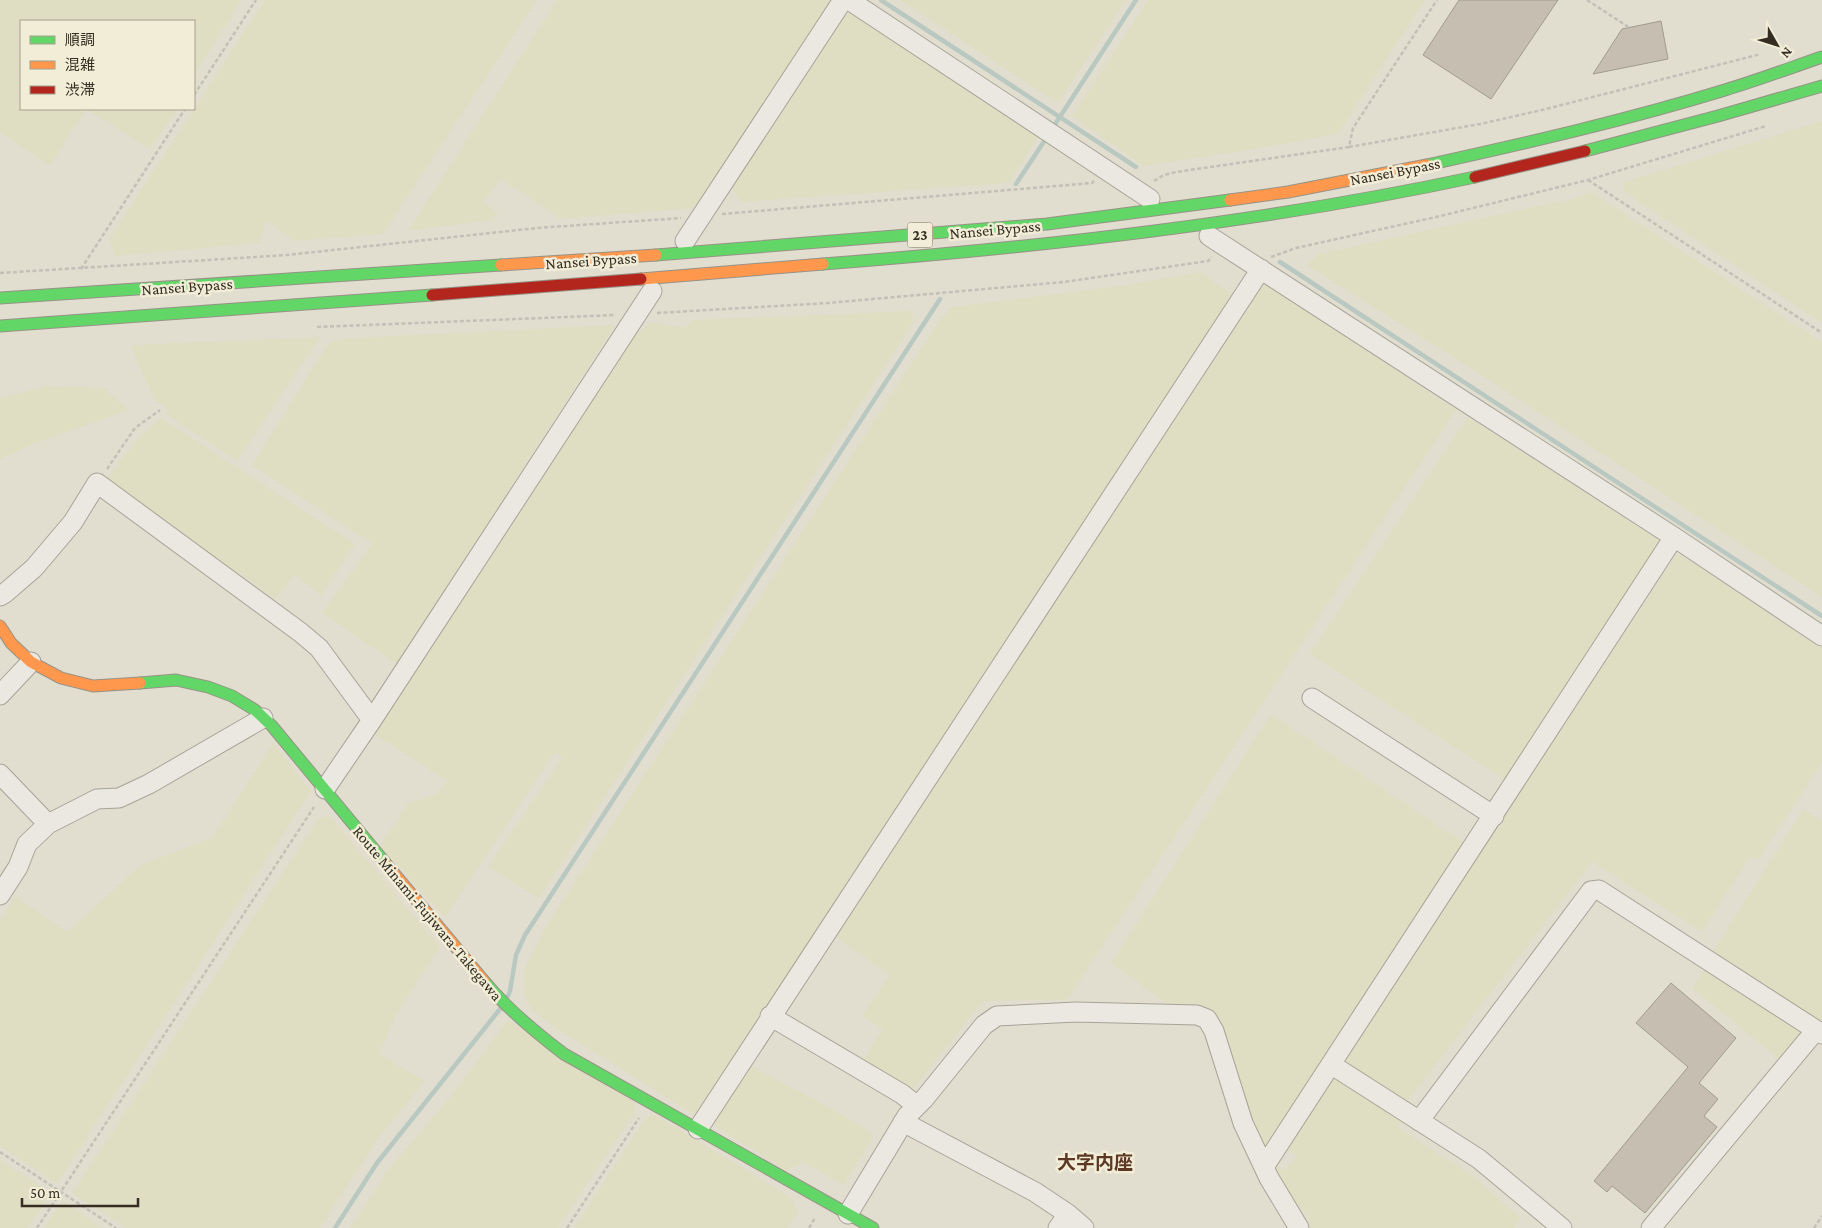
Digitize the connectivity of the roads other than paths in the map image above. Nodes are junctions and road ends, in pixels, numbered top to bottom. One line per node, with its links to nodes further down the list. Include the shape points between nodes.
1 (843, 0): 6 (street)
2 (849, 0): 5 (street)
3 (1822, 57): 10 (main road, Nansei Bypass / 23, via 1726,90 1500,149 1288,192 1143,212 1047,224 728,251)
4 (1822, 86): 11 (main road, Nansei Bypass / 23, via 1617,143 1403,192 1085,240 930,256)
5 (1147, 197)
6 (685, 241)
7 (1216, 241): 8 (street)
8 (1261, 269): 12 (street); 26 (street)
9 (652, 291): 20 (street)
10 (0, 298)
11 (0, 326)
12 (1674, 537): 15 (street); 23 (street)
13 (0, 596): 20 (street, via 34,568 73,522 97,483 319,648)
14 (0, 626): 16 (main road, Route Minami-Fujiwara-Takegawa)
15 (1822, 636)
16 (31, 662): 17 (street); 19 (main road, Route Minami-Fujiwara-Takegawa, via 61,678 93,686 176,680 208,687 232,696)
17 (0, 695)
18 (1312, 698): 23 (street)
19 (263, 718): 22 (main road, Route Minami-Fujiwara-Takegawa); 24 (street, via 149,784 119,798 97,799)
20 (372, 720): 22 (street)
21 (0, 774): 24 (street)
22 (325, 789): 32 (main road, Route Minami-Fujiwara-Takegawa, via 508,1008 564,1054)
23 (1494, 816): 28 (street)
24 (48, 824): 25 (street, via 27,844 18,867)
25 (0, 895)
26 (770, 1016): 29 (street); 32 (street)
27 (1819, 1032): 30 (street, via 1599,890 1591,891); 40 (street)
28 (1332, 1065): 30 (street); 33 (street)
29 (917, 1106): 31 (street); 33 (street, via 984,1025 997,1016 1076,1012 1197,1015 1207,1019 1214,1030 1243,1123)
30 (1419, 1121): 39 (street, via 1479,1159)
31 (904, 1122): 34 (street); 35 (street, via 1035,1192)
32 (698, 1129): 34 (main road, Route Minami-Fujiwara-Takegawa)
33 (1264, 1167): 38 (street)
34 (848, 1214): 36 (main road, Route Minami-Fujiwara-Takegawa)
35 (1063, 1221): 37 (street)
36 (873, 1228)
37 (1084, 1228)
38 (1299, 1228)
39 (1562, 1228)
40 (1651, 1228)

